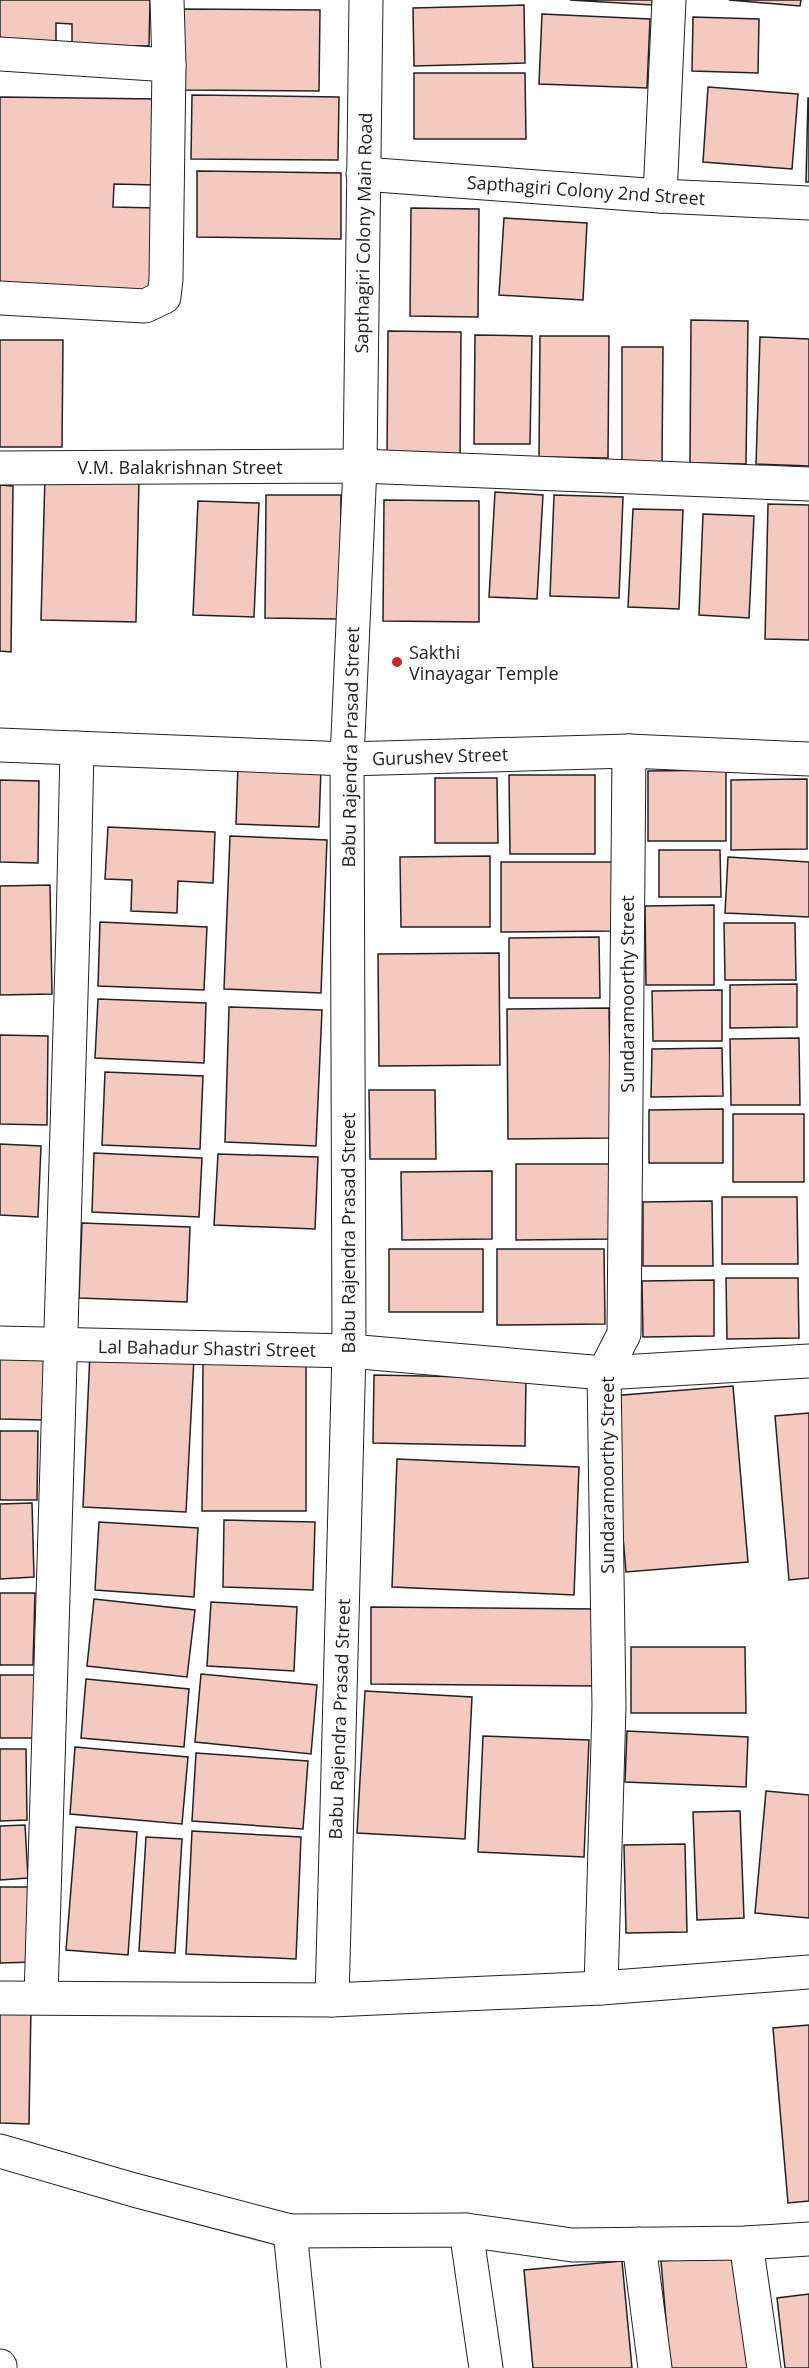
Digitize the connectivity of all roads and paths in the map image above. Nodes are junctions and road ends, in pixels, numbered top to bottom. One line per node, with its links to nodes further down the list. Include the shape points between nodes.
1 (167, 0): 5 (street)
2 (366, 0): 6 (street, Sapthagiri Colony Main Road)
3 (669, 0): 7 (street)
4 (0, 54): 5 (street)
5 (169, 65): 9 (street, via 164,297 145,306)
6 (363, 174): 7 (street, Sapthagiri Colony 2nd Street); 10 (street, Sapthagiri Colony Main Road)
7 (660, 196): 8 (street, Sapthagiri Colony 2nd Street)
8 (809, 203)
9 (0, 298)
10 (360, 466): 11 (street, V.M. Balakrishnan Street); 12 (street, V.M. Balakrishnan Street); 16 (street, Babu Rajendra Prasad Street)
11 (0, 468)
12 (809, 484)
13 (0, 745): 14 (street, Gurushev Street)
14 (77, 748): 16 (street, Gurushev Street); 19 (street)
15 (628, 751): 16 (street, Gurushev Street); 17 (street, Gurushev Street); 22 (street, Sundaramoorthy Street, via 624,1334)
16 (347, 759): 20 (street, Babu Rajendra Prasad Street)
17 (809, 759)
18 (0, 1343): 19 (street, Lal Bahadur Shastri Street)
19 (60, 1345): 20 (street, Lal Bahadur Shastri Street); 25 (street)
20 (349, 1351): 22 (street, Lal Bahadur Shastri Street); 27 (street, Babu Rajendra Prasad Street)
21 (809, 1361): 22 (street, Lal Bahadur Shastri Street)
22 (604, 1373): 24 (street, Sundaramoorthy Street, via 609,1707)
23 (809, 1972): 24 (street)
24 (601, 1988): 27 (street)
25 (41, 1997): 26 (street); 27 (street)
26 (0, 1998)
27 (332, 2000)
28 (0, 2151): 30 (street)
29 (466, 2230): 30 (street); 33 (street, via 572,2245); 35 (street)
30 (290, 2231): 34 (street)
31 (809, 2239): 32 (street)
32 (746, 2243): 33 (street); 37 (street)
33 (639, 2244): 36 (street)
34 (304, 2368)
35 (486, 2368)
36 (655, 2368)
37 (764, 2368)

